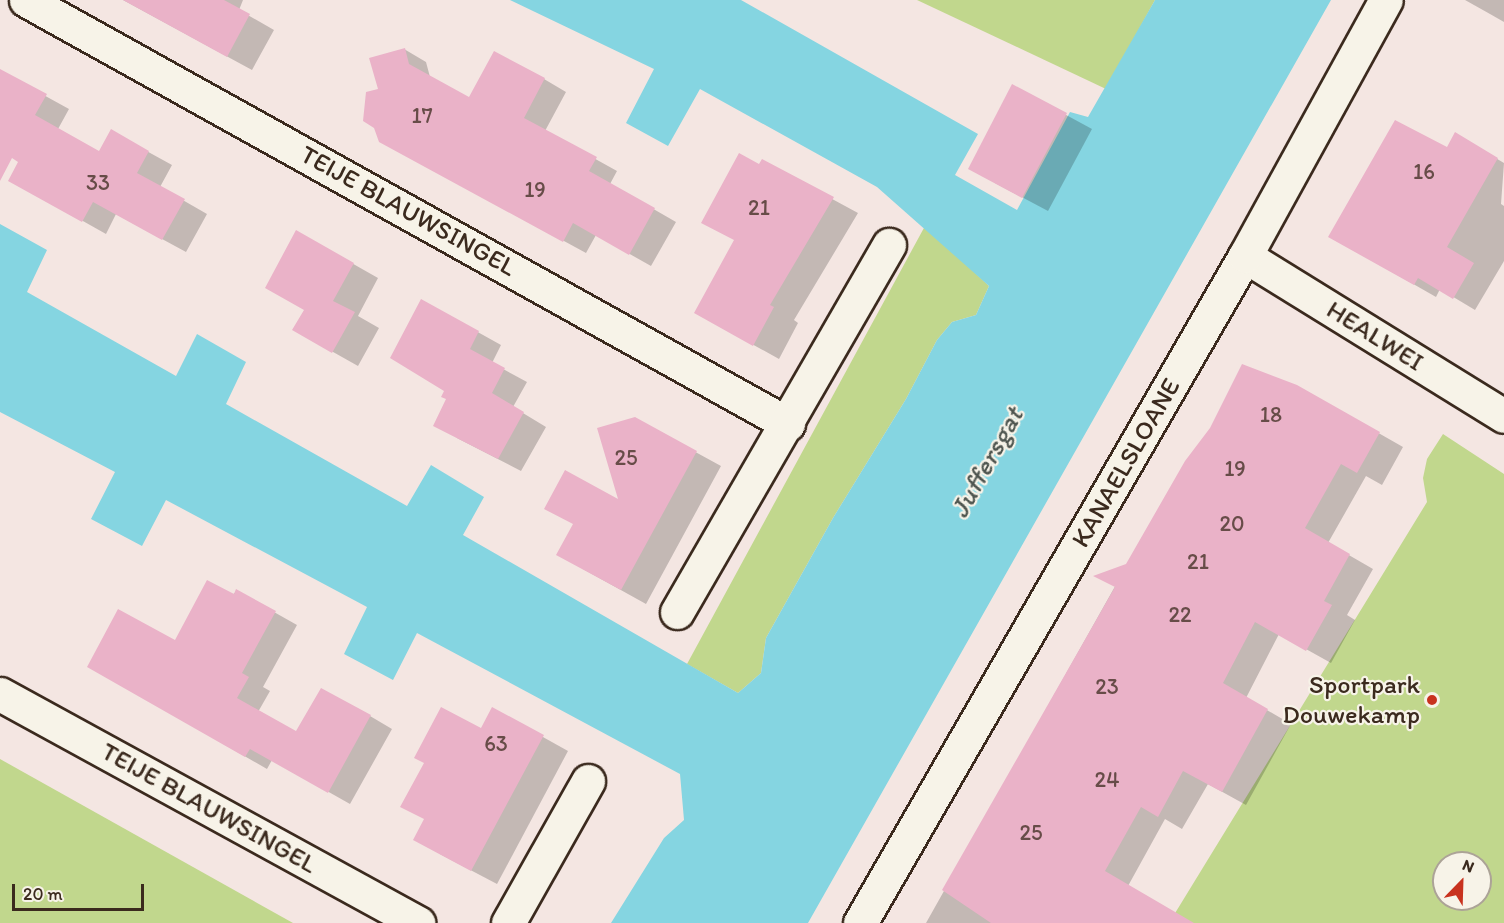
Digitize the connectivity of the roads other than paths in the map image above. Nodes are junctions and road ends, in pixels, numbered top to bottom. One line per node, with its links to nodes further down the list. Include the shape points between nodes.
1 (26, 0): 6 (street, TEIJE BLAUWSINGEL)
2 (1386, 0): 4 (street, KANAELSLOANE)
3 (889, 245): 6 (street)
4 (1245, 256): 5 (street, HEALWEI); 12 (street, KANAELSLOANE)
5 (1504, 416)
6 (788, 424): 7 (street)
7 (677, 612)
8 (0, 694): 10 (street, TEIJE BLAUWSINGEL)
9 (588, 781): 11 (street)
10 (418, 923)
11 (508, 923)
12 (860, 923)

